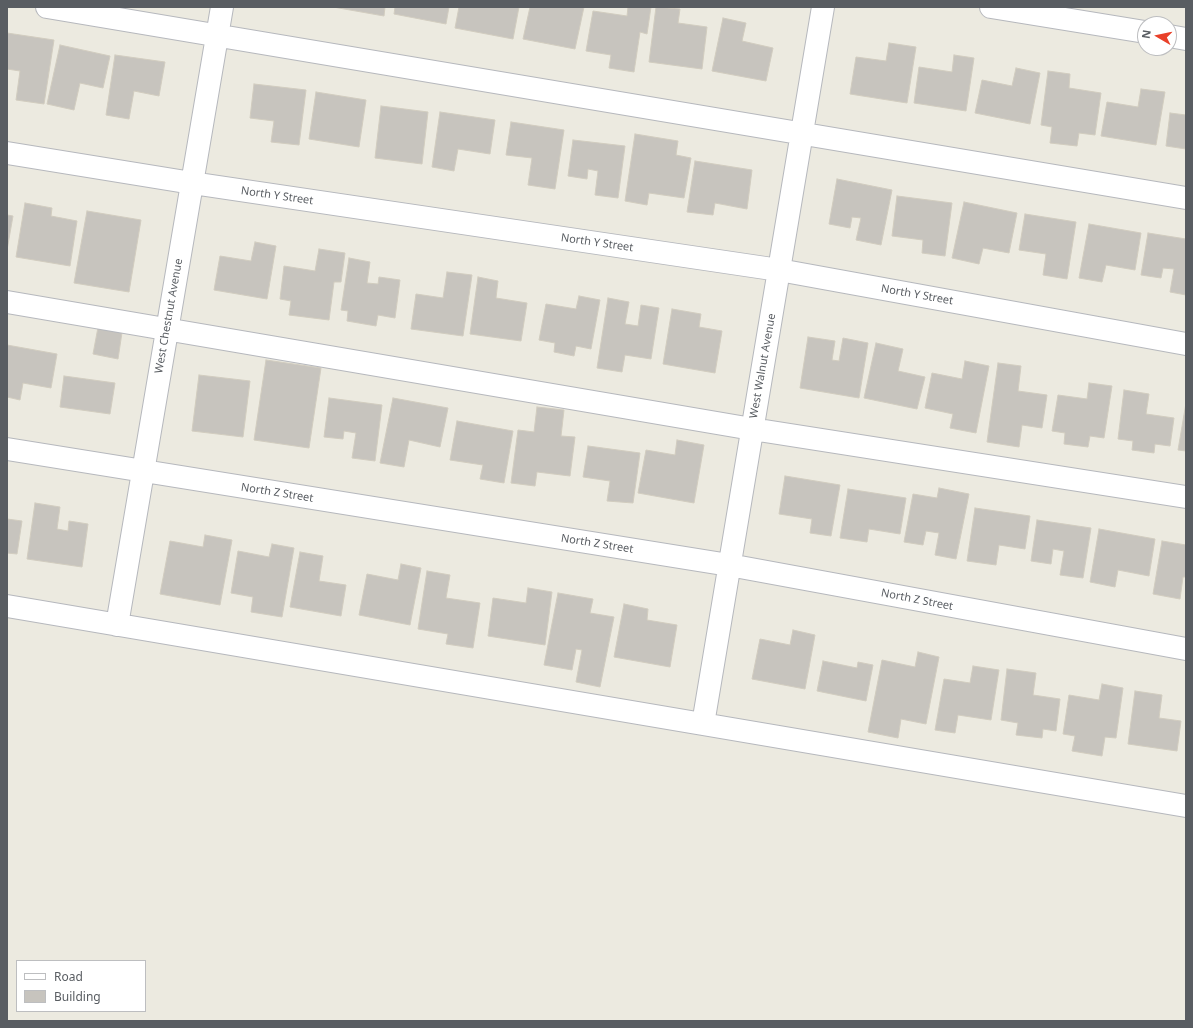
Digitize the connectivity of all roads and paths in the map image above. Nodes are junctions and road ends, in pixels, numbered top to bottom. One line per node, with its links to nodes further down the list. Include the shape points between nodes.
1 (47, 7): 6 (street)
2 (222, 7): 6 (street, West Chestnut Avenue)
3 (823, 7): 7 (street, West Walnut Avenue)
4 (991, 7): 5 (street)
5 (1137, 31)
6 (218, 35): 7 (street); 9 (street, West Chestnut Avenue)
7 (802, 134): 10 (street); 11 (street, West Walnut Avenue)
8 (7, 153): 9 (street, North Y Street)
9 (192, 183): 11 (street, North Y Street); 13 (street, West Chestnut Avenue)
10 (1186, 198)
11 (779, 270): 14 (street, North Y Street); 15 (street, West Walnut Avenue)
12 (7, 302): 13 (street)
13 (167, 329): 15 (street); 17 (street, West Chestnut Avenue)
14 (1186, 344)
15 (752, 429): 18 (street); 19 (street, West Walnut Avenue)
16 (7, 449): 17 (street, North Z Street)
17 (142, 472): 19 (street, North Z Street); 21 (street, West Chestnut Avenue)
18 (1186, 497)
19 (729, 565): 22 (street, North Z Street); 23 (street, West Walnut Avenue)
20 (7, 606): 21 (street)
21 (117, 625): 23 (street)
22 (1186, 650)
23 (703, 724): 24 (street)
24 (1186, 806)

